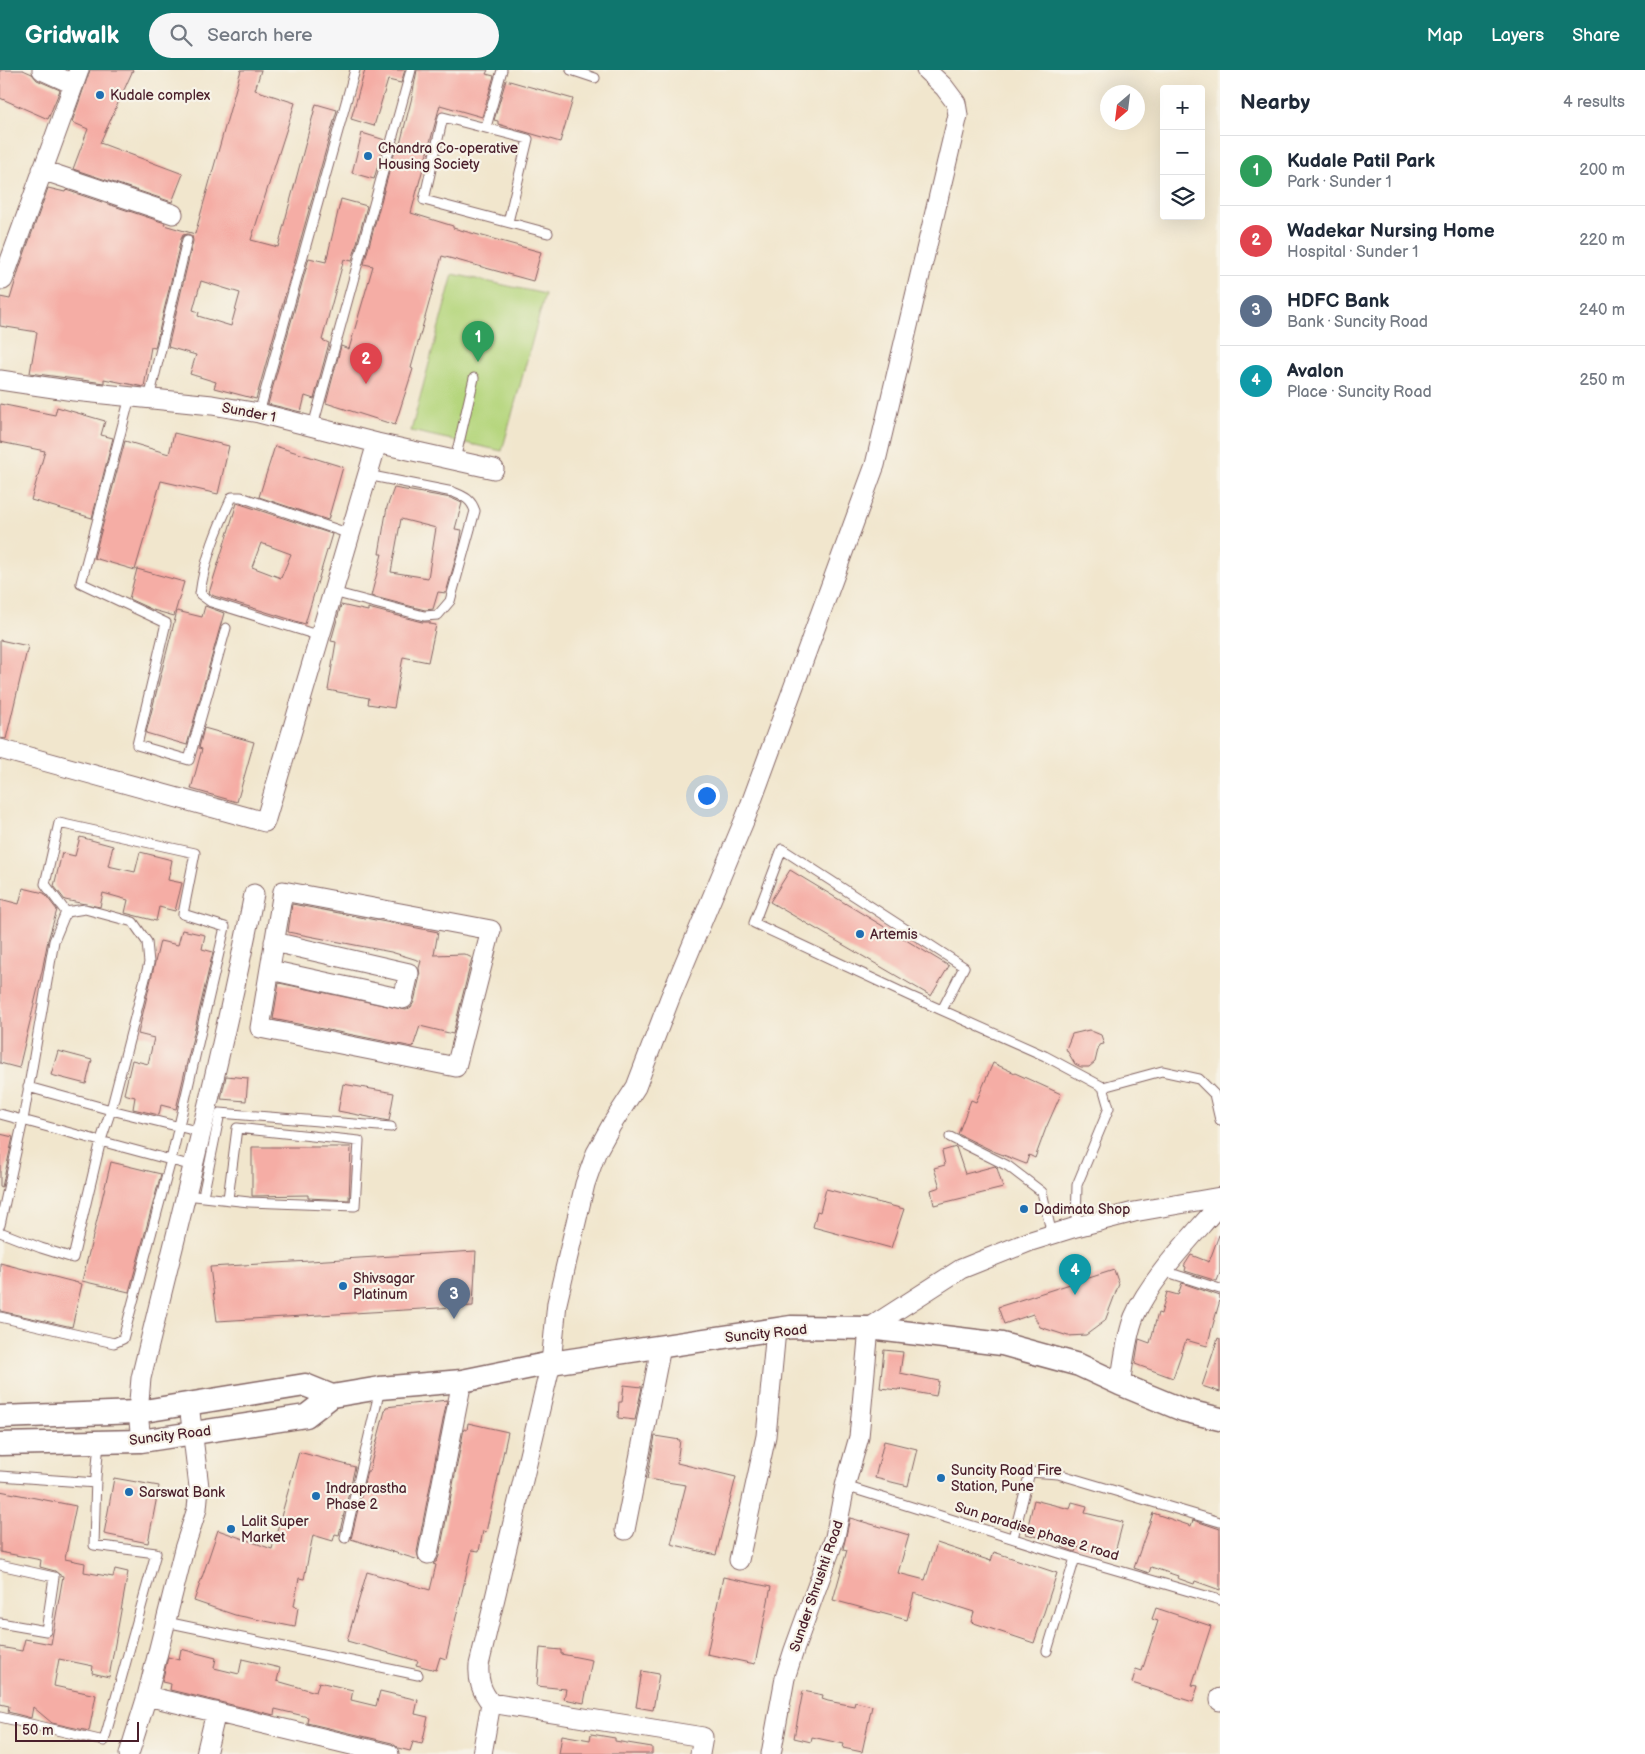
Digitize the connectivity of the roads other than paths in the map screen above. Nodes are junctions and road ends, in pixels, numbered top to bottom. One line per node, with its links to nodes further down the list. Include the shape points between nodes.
1 (42, 70): 7 (street)
2 (355, 70): 20 (lane)
3 (411, 70): 21 (lane)
4 (502, 70): 9 (lane)
5 (571, 70): 8 (lane)
6 (926, 70): 63 (street, via 956,103 958,115 875,465 747,814 636,1087 596,1154 585,1184 557,1303)
7 (76, 77): 10 (street)
8 (595, 78)
9 (486, 127): 12 (lane, via 528,139); 12 (lane, via 443,117 424,200)
10 (42, 170): 11 (street); 15 (street)
11 (173, 214)
12 (508, 222): 13 (lane)
13 (548, 233)
14 (187, 240): 19 (lane)
15 (3, 280)
16 (474, 378): 23 (lane)
17 (0, 380): 18 (street, Sunder 1)
18 (130, 397): 19 (street, Sunder 1); 28 (lane, via 80,583 166,623 137,745 189,760)
19 (149, 398): 20 (street, Sunder 1)
20 (259, 413): 21 (street, Sunder 1)
21 (313, 426): 22 (street, Sunder 1)
22 (377, 442): 23 (street, Sunder 1); 25 (street)
23 (455, 460): 24 (street, Sunder 1)
24 (494, 469)
25 (367, 475): 26 (street); 27 (lane, via 454,492 472,503 475,511 457,582 450,601 438,615 424,616)
26 (350, 534): 27 (street); 29 (lane, via 241,497 232,497 210,551 200,594 211,602)
27 (333, 592): 29 (street)
28 (226, 628)
29 (320, 636): 30 (street, via 265,822)
30 (0, 748)
31 (254, 894): 33 (street)
32 (66, 912): 36 (lane, via 54,941); 38 (lane, via 85,909 133,922 147,942 149,963); 42 (lane, via 45,884 59,824 195,853 182,914 225,927)
33 (243, 950): 34 (street); 44 (street)
34 (272, 956): 34 (street, via 402,999 409,973); 34 (street, via 260,1028 456,1067 491,930 283,891)
35 (942, 1010): 35 (lane, via 754,923 782,849 964,967); 37 (lane, via 1045,1056)
36 (28, 1087): 38 (lane); 40 (lane)
37 (1103, 1087): 41 (lane, via 1162,1071 1198,1079 1214,1094); 54 (lane, via 1109,1108 1077,1185)
38 (111, 1110): 42 (lane); 46 (lane)
39 (0, 1114): 40 (lane)
40 (22, 1120): 46 (lane); 53 (lane)
41 (1220, 1120)
42 (178, 1127): 44 (lane); 47 (lane)
43 (391, 1127): 49 (lane, via 220,1114)
44 (201, 1132): 48 (street)
45 (950, 1137): 56 (lane, via 1008,1166 1042,1192)
46 (101, 1140): 47 (lane); 55 (lane, via 73,1258)
47 (171, 1160): 48 (lane); 59 (lane, via 123,1339 114,1343)
48 (193, 1166): 49 (street)
49 (195, 1196): 51 (lane); 69 (street, via 141,1378)
50 (1220, 1197): 54 (street, via 1134,1212)
51 (228, 1200): 51 (lane, via 355,1206 359,1141 237,1128)
52 (1220, 1204): 57 (street)
53 (0, 1225)
54 (1076, 1227): 56 (street)
55 (0, 1232)
56 (1052, 1235): 60 (street, via 961,1269)
57 (1164, 1271): 58 (lane); 65 (street, via 1134,1318)
58 (1220, 1289)
59 (0, 1317)
60 (869, 1328): 61 (street, Suncity Road, via 791,1327); 65 (street, Suncity Road, via 1002,1344 1079,1365); 78 (street, Sunder Shrushti Road, via 859,1437)
61 (776, 1330): 62 (street, Suncity Road); 85 (street, via 766,1436)
62 (662, 1347): 63 (street, Suncity Road); 80 (street)
63 (551, 1363): 64 (street, Suncity Road); 93 (street, via 479,1664 480,1686)
64 (462, 1381): 66 (street, Suncity Road); 83 (street)
65 (1120, 1384): 71 (street, Suncity Road, via 1183,1410)
66 (380, 1388): 67 (street, Suncity Road); 81 (lane)
67 (332, 1396): 68 (street, Suncity Road, via 305,1385); 72 (street, Suncity Road, via 306,1416)
68 (189, 1404): 69 (street, Suncity Road); 72 (street)
69 (138, 1412): 70 (street, Suncity Road); 73 (street)
70 (0, 1417)
71 (1220, 1419)
72 (192, 1433): 73 (street, Suncity Road); 88 (street, via 199,1487 197,1508)
73 (140, 1441): 74 (street, Suncity Road)
74 (99, 1442): 75 (street, Suncity Road); 77 (lane)
75 (0, 1444)
76 (0, 1476): 77 (lane)
77 (96, 1484): 95 (lane, via 94,1544 156,1553 104,1741)
78 (845, 1486): 82 (lane, Sun paradise phase 2 road); 102 (street, Sunder Shrushti Road, via 835,1537 786,1678)
79 (1220, 1522): 82 (lane, via 1058,1474 1030,1472)
80 (625, 1530)
81 (345, 1538)
82 (1013, 1538): 84 (lane, Sun paradise phase 2 road)
83 (428, 1554)
84 (1075, 1558): 87 (lane, Sun paradise phase 2 road); 90 (lane)
85 (739, 1560)
86 (0, 1565): 89 (lane, via 54,1577 46,1631)
87 (1220, 1600)
88 (166, 1622): 91 (lane); 92 (street)
89 (0, 1623)
90 (1047, 1651)
91 (418, 1675)
92 (147, 1696): 94 (street); 97 (street)
93 (491, 1703): 100 (street); 101 (street, via 703,1737)
94 (216, 1712): 96 (street); 98 (street)
95 (0, 1717)
96 (357, 1750): 99 (street)
97 (129, 1754)
98 (206, 1754)
99 (389, 1754)
100 (482, 1754)
101 (700, 1754)
102 (771, 1754)

